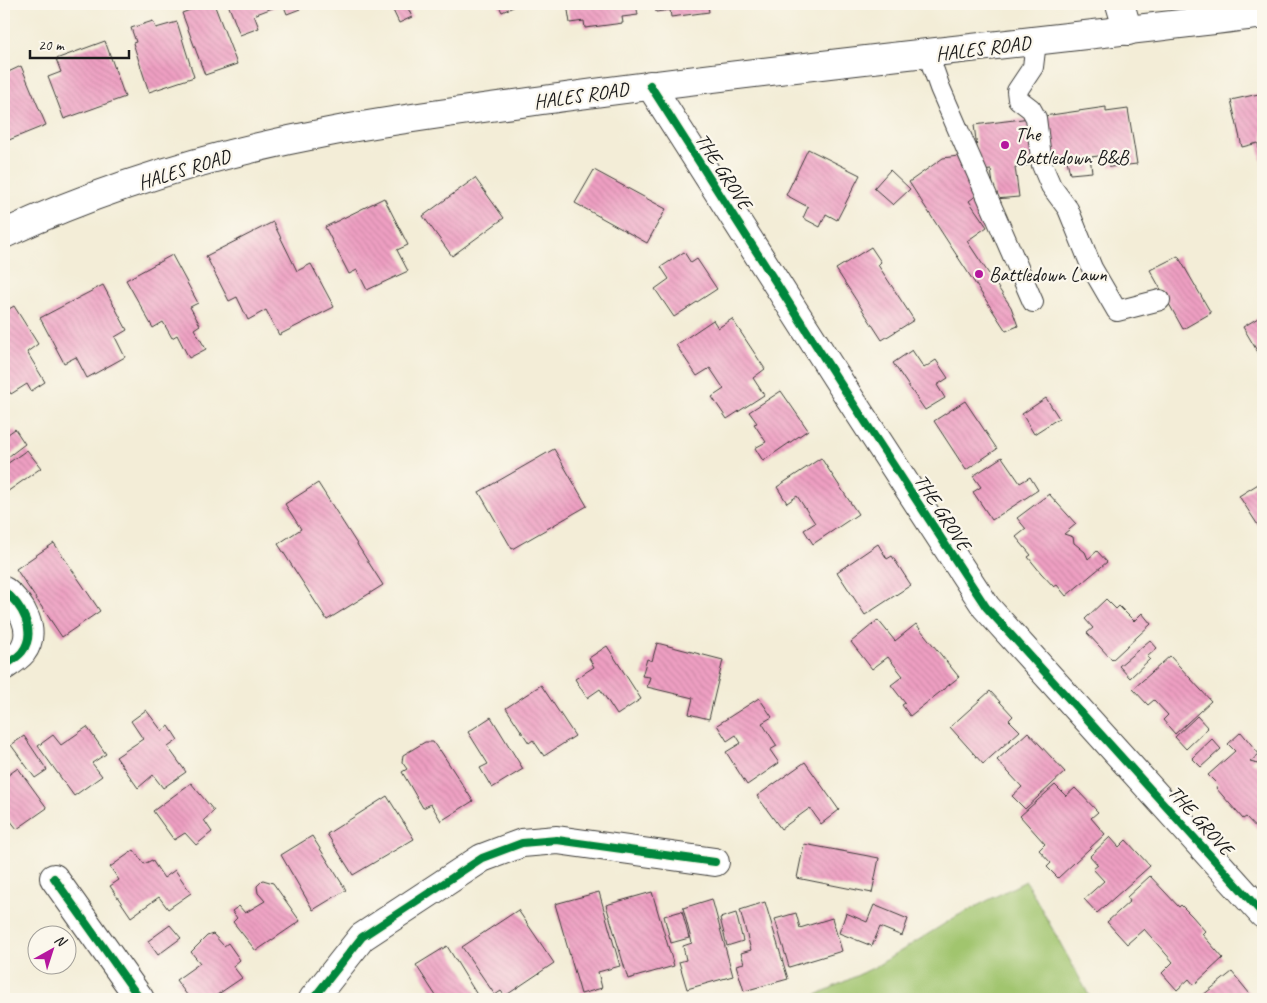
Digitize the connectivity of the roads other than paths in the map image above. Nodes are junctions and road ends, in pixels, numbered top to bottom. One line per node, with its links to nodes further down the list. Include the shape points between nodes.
1 (1120, 4): 3 (street)
2 (1263, 14): 3 (street, HALES ROAD)
3 (1128, 32): 4 (street, HALES ROAD)
4 (1036, 42): 5 (street, HALES ROAD); 8 (lane, via 1033,67 1017,91 1018,99 1031,109 1036,118 1042,166 1051,186 1068,209 1092,268 1117,311)
5 (928, 54): 6 (street, HALES ROAD); 9 (lane)
6 (650, 85): 7 (street, HALES ROAD, via 391,122 268,145 154,177); 14 (street, THE GROVE, via 986,607)
7 (4, 234)
8 (1160, 300)
9 (1033, 302)
10 (4, 591): 11 (street, via 28,622 29,630 22,653)
11 (4, 666)
12 (715, 862): 16 (street, via 557,840 522,843 502,849 482,858 362,937)
13 (54, 878): 15 (street)
14 (1263, 914)
15 (140, 999)
16 (313, 999)

